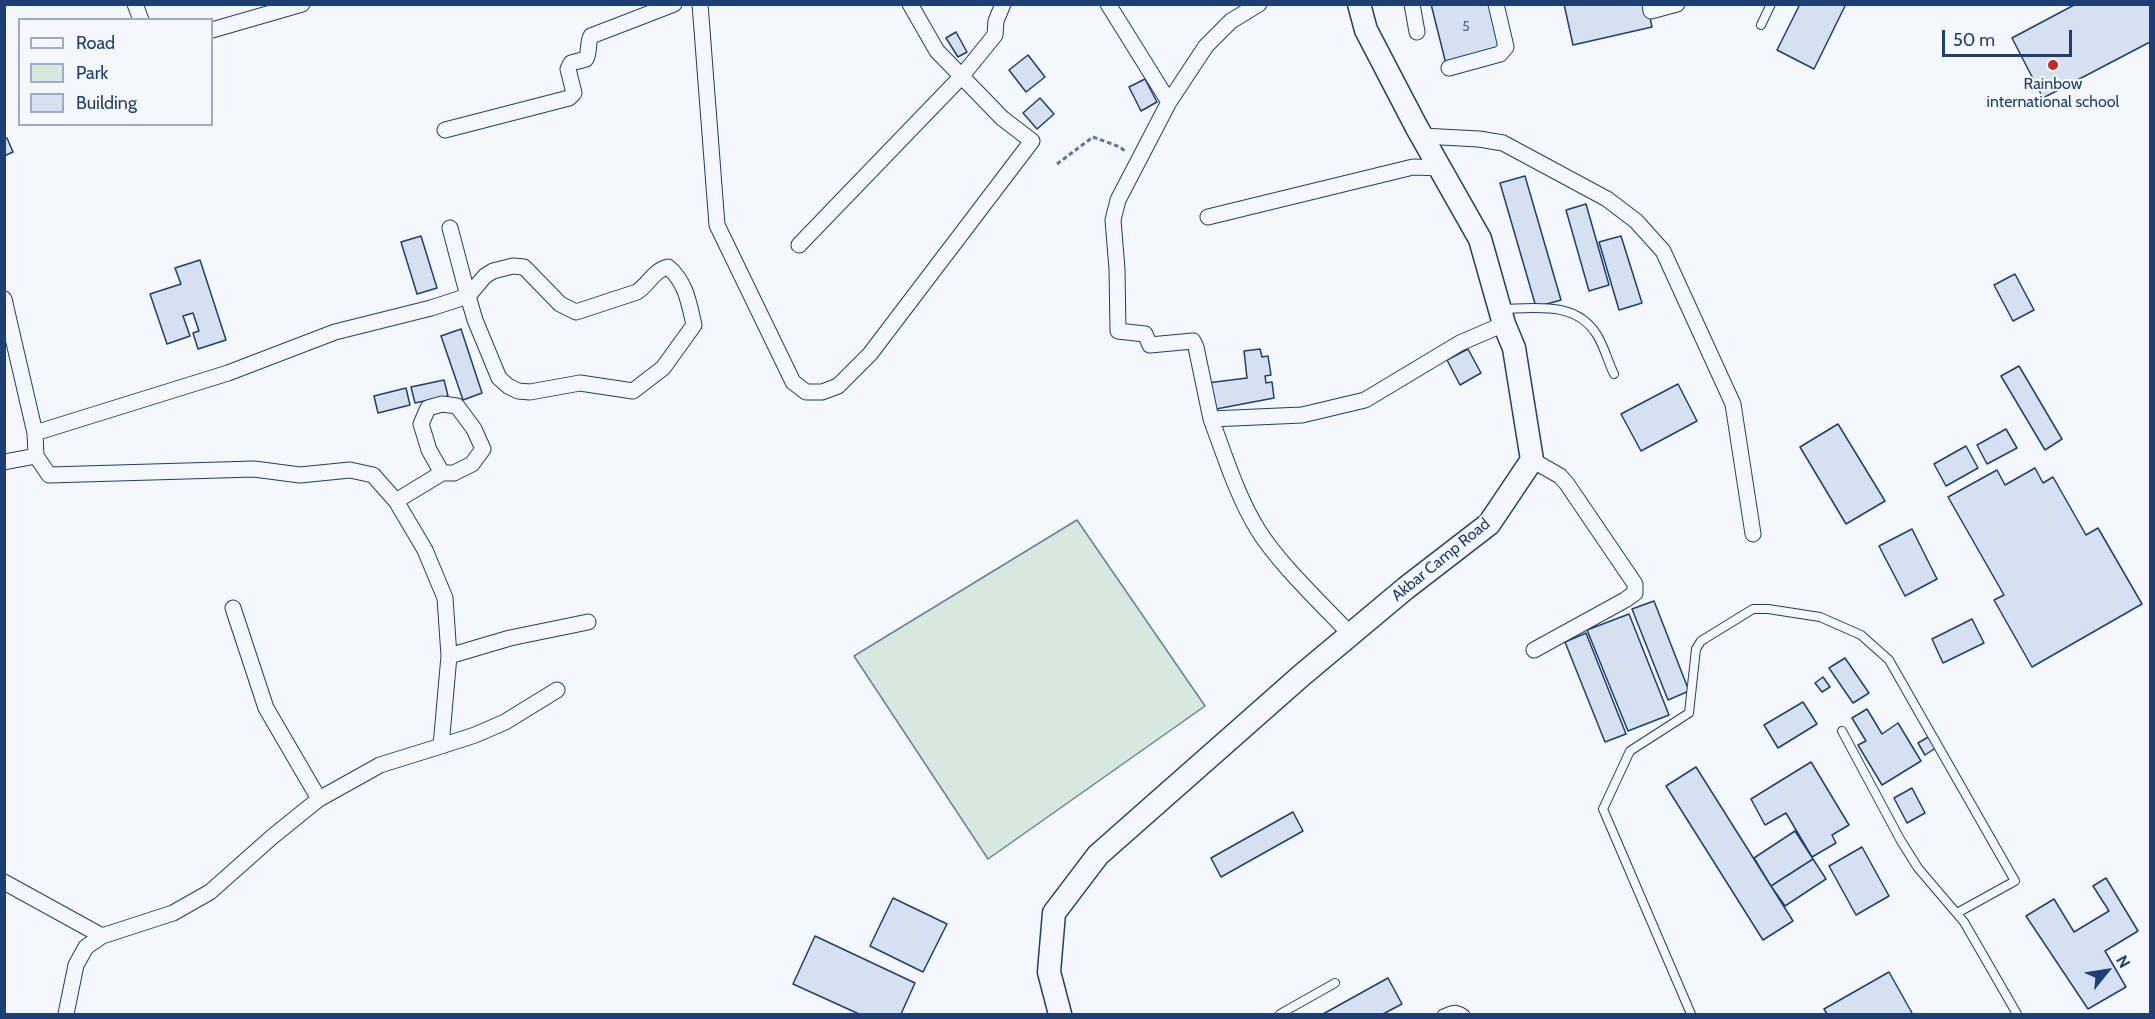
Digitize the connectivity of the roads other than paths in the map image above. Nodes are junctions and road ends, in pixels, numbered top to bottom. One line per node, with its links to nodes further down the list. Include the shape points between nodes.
1 (302, 4): 15 (street)
2 (674, 4): 20 (street, via 591,36 586,59 571,63 568,69 574,93 569,98)
3 (700, 4): 18 (street, via 717,225 782,364 793,382 806,392 822,393 838,386 870,354 1032,141)
4 (910, 4): 18 (street, via 937,51)
5 (1003, 4): 18 (street, via 995,35)
6 (1107, 4): 19 (street)
7 (1259, 4): 19 (street, via 1231,21 1206,46)
8 (1359, 4): 21 (street, via 1366,30)
9 (1412, 4): 16 (street)
10 (1496, 4): 17 (street, via 1506,47 1500,54)
11 (1650, 4): 12 (street, via 1651,11)
12 (1677, 4)
13 (1771, 4): 14 (lane)
14 (1761, 25)
15 (213, 30)
16 (1417, 32)
17 (1449, 68)
18 (960, 77): 25 (street)
19 (1169, 102): 30 (street, via 1118,200 1113,220 1118,331 1145,334 1150,345 1193,341)
20 (445, 130)
21 (1422, 136): 22 (street); 37 (street, via 1503,143 1607,199 1636,221 1663,251 1733,404)
22 (1441, 168): 23 (street, via 1403,169); 28 (street, via 1480,239)
23 (1208, 217)
24 (450, 228): 26 (street)
25 (799, 245)
26 (468, 296): 26 (street, via 500,378 518,391 580,383 633,391 663,368 694,325 685,289 668,267 660,269 637,292 576,312 560,304 524,267 493,271); 31 (street, via 335,332 228,373)
27 (4, 299): 31 (street)
28 (1502, 317): 29 (lane, via 1549,307 1581,316 1597,334); 30 (street, via 1365,400 1302,415); 33 (street, via 1514,348)
29 (1614, 374)
30 (1211, 419): 40 (street, via 1258,530)
31 (35, 433): 32 (street)
32 (36, 456): 34 (street); 36 (street, via 49,475 254,469 300,476 350,470 373,475)
33 (1532, 460): 40 (street, Akbar Camp Road, via 1489,524); 41 (street, via 1567,484 1635,584 1635,593 1625,600)
34 (4, 462)
35 (442, 473): 35 (street, via 421,424 428,408 442,404 457,406 483,449 472,464 454,473); 36 (street)
36 (396, 501): 42 (street, via 425,550 445,598)
37 (1753, 534)
38 (234, 608): 46 (street, via 266,708)
39 (588, 622): 42 (street)
40 (1350, 634): 52 (street, Akbar Camp Road, via 1098,855 1066,896 1054,913 1049,972)
41 (1534, 650)
42 (449, 656): 45 (street)
43 (557, 690): 45 (street, via 505,722)
44 (1842, 731): 48 (lane, via 1918,868)
45 (441, 746): 46 (street, via 380,765)
46 (319, 799): 49 (street, via 210,892 173,913)
47 (4, 882): 49 (street)
48 (1957, 913): 56 (lane, via 2015,881 1889,660 1861,635 1820,617 1753,609 1701,641 1696,649 1689,713 1630,751 1603,809); 57 (lane)
49 (102, 936): 51 (street, via 86,947 76,965)
50 (1335, 983): 53 (lane)
51 (66, 1014)
52 (1060, 1014)
53 (1280, 1014)
54 (1442, 1014): 55 (lane, via 1452,1010)
55 (1465, 1014)
56 (1691, 1014)
57 (2017, 1014)

